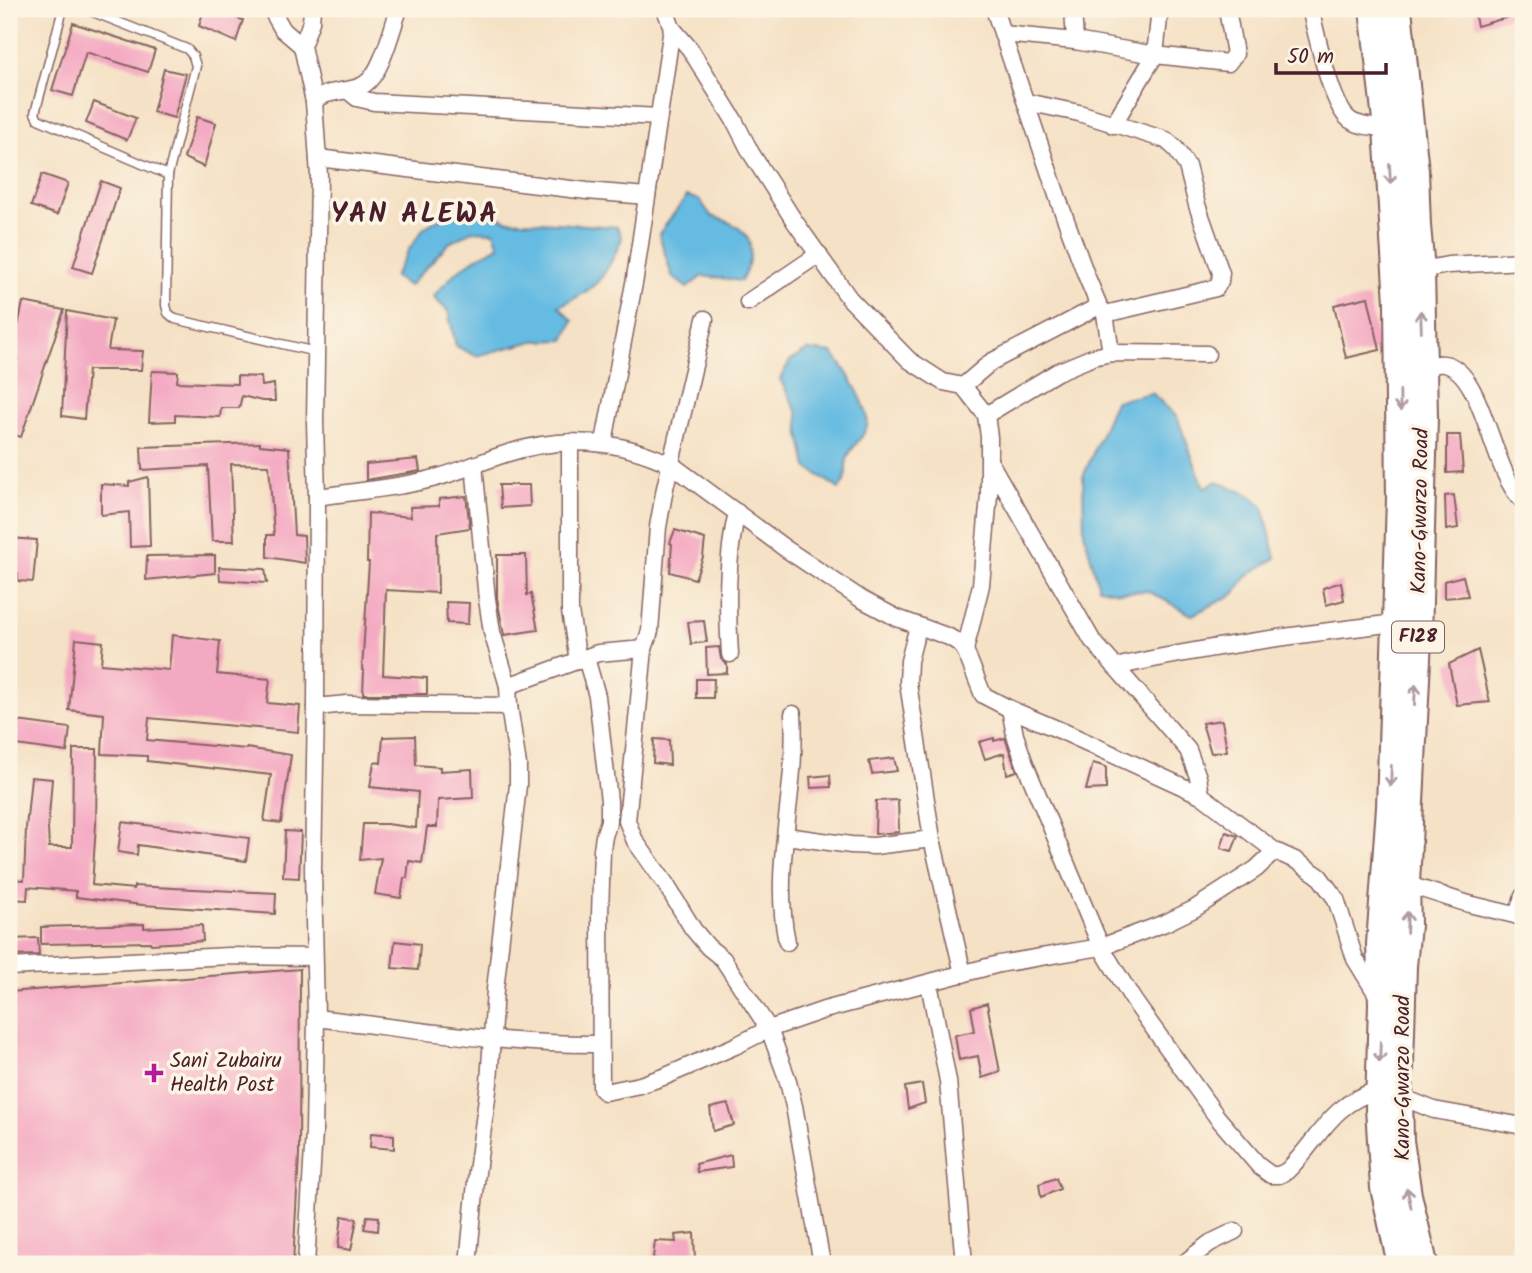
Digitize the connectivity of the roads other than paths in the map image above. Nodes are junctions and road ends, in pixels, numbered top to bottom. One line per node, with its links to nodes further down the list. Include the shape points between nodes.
1 (63, 9): 26 (lane, via 35,113 38,119)
2 (85, 9): 26 (lane, via 193,55 196,66)
3 (271, 9): 17 (street, via 283,30)
4 (312, 9): 17 (street)
5 (399, 9): 19 (street, via 375,74 363,86)
6 (664, 9): 14 (street)
7 (994, 9): 15 (street)
8 (1073, 9): 16 (street)
9 (1160, 9): 18 (street)
10 (1227, 9): 18 (street, via 1235,54 1228,63)
11 (1310, 9): 24 (street, via 1337,105 1351,121)
12 (1373, 9): 24 (main road, Kano-Gwarzo Road / F128)
13 (1398, 9): 30 (main road, Kano-Gwarzo Road / F128)
14 (672, 28): 22 (street); 28 (street, via 690,49)
15 (1003, 34): 16 (street); 21 (street)
16 (1075, 41): 18 (street)
17 (302, 46): 20 (street)
18 (1155, 55): 23 (street)
19 (347, 90): 20 (street); 22 (street, via 374,102)
20 (314, 102): 25 (street)
21 (1026, 102): 23 (street); 32 (street)
22 (659, 117): 27 (street)
23 (1114, 124): 32 (street, via 1166,140 1182,158 1221,276 1216,288)
24 (1387, 128): 48 (main road, Kano-Gwarzo Road / F128, one-way to 48, via 1401,435)
25 (318, 158): 27 (street); 34 (street)
26 (169, 175): 34 (lane, via 169,313 175,319)
27 (647, 196): 41 (street)
28 (819, 254): 31 (street); 38 (street, via 849,298 909,360 943,382)
29 (1523, 261): 30 (street)
30 (1421, 270): 37 (main road, Kano-Gwarzo Road / F128, one-way to 30)
31 (748, 302)
32 (1102, 310): 35 (street); 38 (street, via 991,362)
33 (705, 319): 44 (street)
34 (316, 352): 45 (street)
35 (1111, 353): 36 (street); 39 (street, via 1077,362)
36 (1207, 354)
37 (1423, 366): 46 (street, via 1454,367 1468,381 1506,478); 66 (main road, Kano-Gwarzo Road / F128, one-way to 37, via 1423,501)
38 (963, 386): 39 (street)
39 (986, 415): 42 (street)
40 (570, 442): 41 (street); 43 (street, via 524,448); 53 (street, via 570,598)
41 (604, 442): 44 (street)
42 (990, 462): 51 (street, via 981,585); 54 (street, via 1080,623)
43 (474, 465): 45 (street, via 423,481); 55 (street, via 492,632)
44 (672, 465): 47 (street); 50 (street, via 658,527 650,631)
45 (317, 497): 57 (street)
46 (1523, 501)
47 (737, 512): 49 (street, via 861,600); 52 (street, via 729,561)
48 (1396, 623): 54 (street, via 1183,651); 72 (main road, Kano-Gwarzo Road / F128, one-way to 72, via 1382,908)
49 (918, 626): 51 (street, via 950,636); 64 (street, via 908,682)
50 (644, 649): 53 (street, via 598,653); 62 (street)
51 (965, 650): 58 (street, via 983,695)
52 (730, 654)
53 (582, 660): 55 (street); 61 (street, via 597,696)
54 (1115, 667): 60 (street, via 1188,750)
55 (508, 687): 56 (street)
56 (509, 706): 57 (street); 79 (street, via 518,785)
57 (316, 707): 71 (street)
58 (1010, 709): 60 (street); 70 (street, via 1025,764)
59 (793, 714): 63 (street)
60 (1201, 795): 65 (street)
61 (609, 821): 62 (street); 80 (street, via 602,849)
62 (627, 821): 78 (street, via 635,841 693,929 723,959)
63 (786, 836): 64 (street, via 874,846); 69 (street, via 782,910)
64 (932, 839): 74 (street)
65 (1275, 851): 70 (street, via 1256,869 1194,909); 76 (street, via 1297,861 1328,886 1355,958)
66 (1406, 884): 68 (street); 72 (main road, Kano-Gwarzo Road / F128, one-way to 66, via 1407,925)
67 (1523, 896): 68 (street)
68 (1520, 916)
69 (787, 942)
70 (1101, 947): 74 (street); 81 (street, via 1217,1116 1266,1173 1287,1171 1344,1105 1367,1093)
71 (313, 957): 73 (street, via 229,956); 77 (street)
72 (1392, 966): 76 (main road, Kano-Gwarzo Road / F128); 81 (main road, Kano-Gwarzo Road / F128)
73 (9, 967)
74 (963, 974): 75 (street)
75 (929, 983): 78 (street); 87 (street, via 948,1080)
76 (1382, 1003): 81 (main road, Kano-Gwarzo Road / F128, one-way to 81)
77 (316, 1018): 79 (street); 84 (street)
78 (769, 1029): 80 (street, via 685,1068 608,1092 601,1088); 86 (street, via 794,1106)
79 (491, 1040): 80 (street); 85 (street)
80 (600, 1044)
81 (1389, 1093): 82 (street, via 1434,1110); 89 (main road, Kano-Gwarzo Road / F128, via 1379,1126 1384,1188); 90 (main road, Kano-Gwarzo Road / F128, one-way to 81)
82 (1523, 1126)
83 (1235, 1231): 88 (street, via 1210,1243)
84 (306, 1264)
85 (468, 1264)
86 (822, 1264)
87 (964, 1264)
88 (1184, 1264)
89 (1401, 1264)
90 (1424, 1264)

